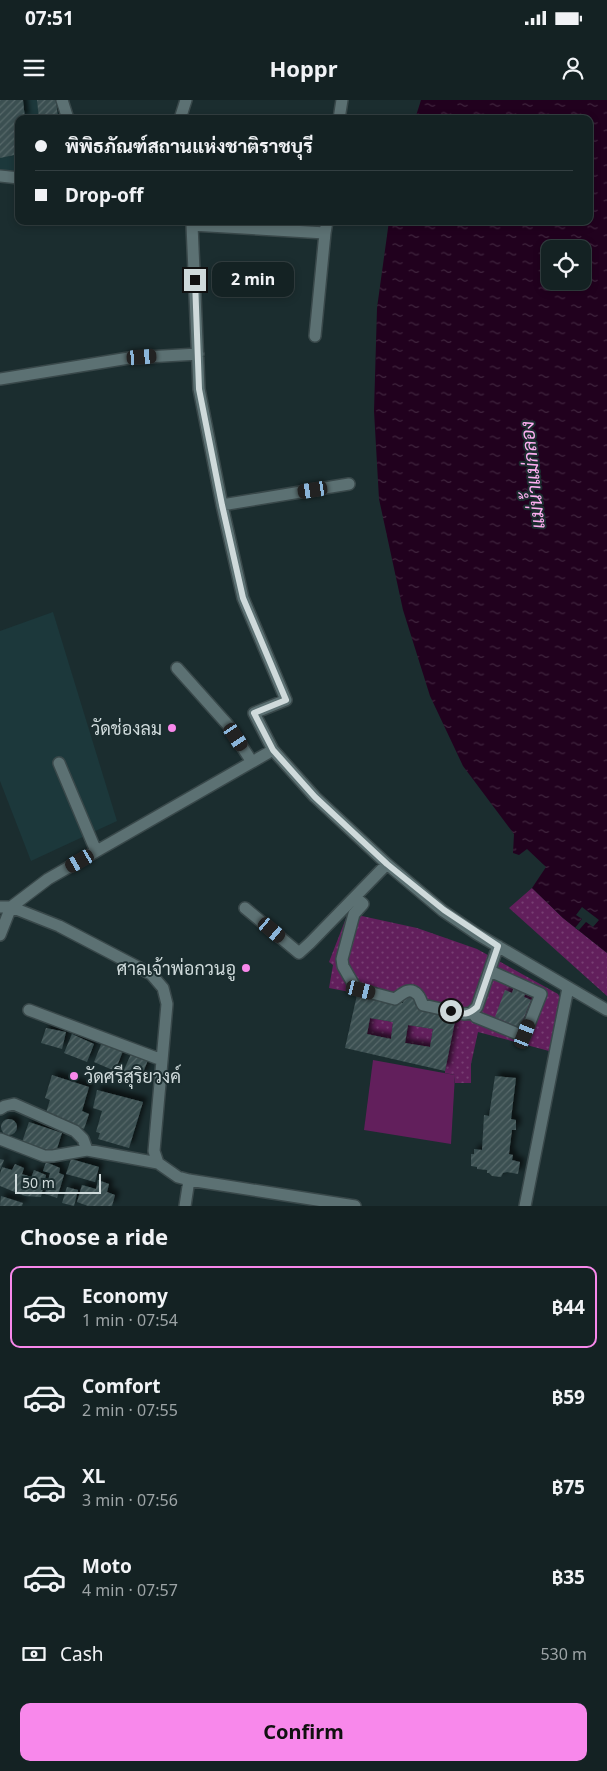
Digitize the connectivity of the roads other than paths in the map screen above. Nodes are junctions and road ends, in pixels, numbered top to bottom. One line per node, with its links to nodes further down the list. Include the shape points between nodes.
1 (62, 100): 4 (street)
2 (186, 100): 5 (street)
3 (342, 100): 6 (street)
4 (67, 115)
5 (181, 115)
6 (340, 115)
7 (0, 176): 8 (street)
8 (15, 178)
9 (188, 225): 13 (street)
10 (257, 225): 11 (street)
11 (326, 227): 12 (street)
12 (315, 336)
13 (198, 354): 14 (street, via 129,358); 16 (street, via 199,389)
14 (0, 378)
15 (349, 484): 16 (street)
16 (222, 505): 18 (street, via 243,598 286,700 254,713)
17 (177, 668): 19 (street, via 228,725)
18 (273, 750): 19 (street); 22 (street, via 315,797)
19 (252, 762): 21 (street)
20 (59, 764): 21 (street)
21 (96, 851): 24 (street)
22 (387, 864): 23 (street); 27 (street, via 444,910)
23 (355, 897): 25 (street, via 299,953); 32 (street, via 363,904 354,914 342,959 355,987 394,998 402,992 412,992 424,1005 464,1014)
24 (6, 907): 26 (street); 33 (street, via 59,926 151,974 163,988 167,1004)
25 (245, 908)
26 (0, 934)
27 (498, 946): 28 (street); 29 (street)
28 (490, 971): 32 (street, via 477,1007); 32 (street, via 541,994 525,1034 518,1034)
29 (568, 988): 31 (street); 41 (street)
30 (29, 1010): 33 (street)
31 (607, 1010)
32 (472, 1012)
33 (162, 1060): 37 (street, via 154,1151)
34 (0, 1109): 36 (street, via 14,1104 75,1131)
35 (0, 1139): 36 (street, via 44,1156)
36 (87, 1150): 37 (street)
37 (158, 1163): 38 (street, via 178,1177)
38 (189, 1180): 39 (street); 40 (street)
39 (184, 1206)
40 (356, 1206)
41 (525, 1206)

